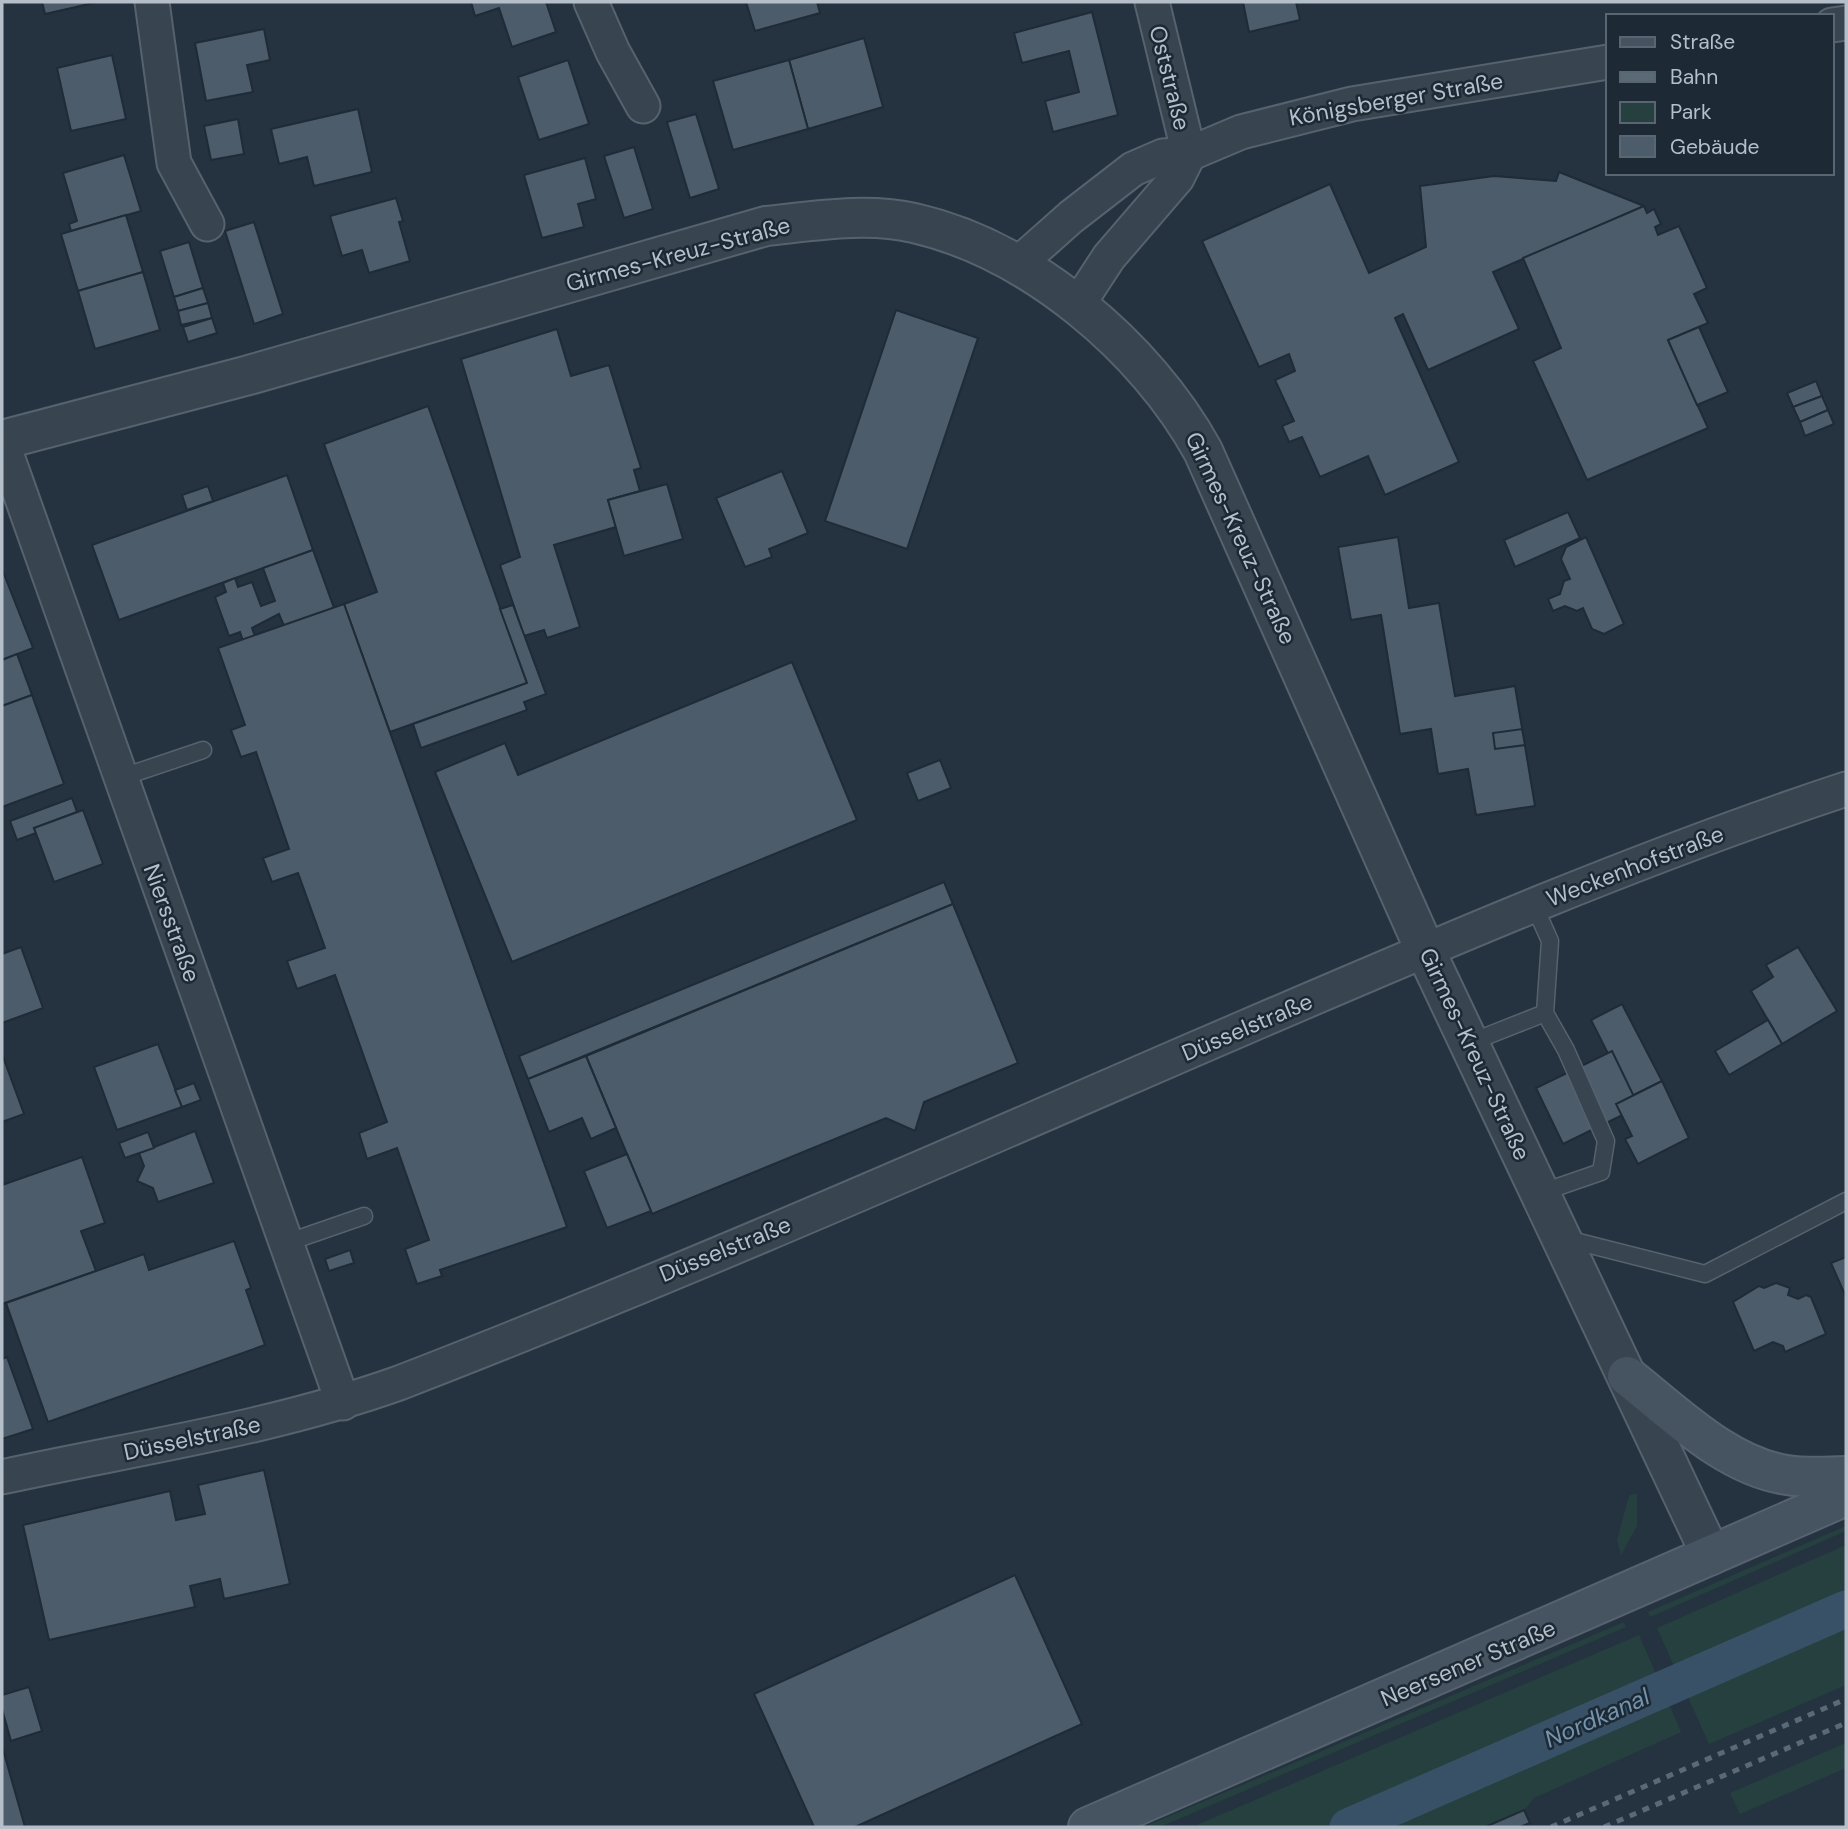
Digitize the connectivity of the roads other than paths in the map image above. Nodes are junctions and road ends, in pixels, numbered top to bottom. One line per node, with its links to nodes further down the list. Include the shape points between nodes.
1 (152, 2): 7 (street, via 174,163)
2 (591, 2): 5 (street)
3 (1152, 2): 6 (street, Oststraße)
4 (1606, 62): 6 (street, Königsberger Straße, via 1297,116)
5 (642, 106)
6 (1189, 154): 8 (street, Königsberger Straße, via 1163,156 1133,169); 9 (street, via 1177,178 1109,257)
7 (206, 224)
8 (1017, 265): 9 (street, Girmes-Kreuz-Straße); 10 (street, Girmes-Kreuz-Straße, via 972,242 914,222 830,219 766,226)
9 (1077, 306): 15 (street, Girmes-Kreuz-Straße, via 1165,391 1203,450)
10 (2, 441): 12 (street, Niersstraße)
11 (202, 750): 12 (lane)
12 (120, 778): 22 (street, Niersstraße)
13 (1846, 789): 14 (street, Weckenhofstraße, via 1757,818)
14 (1534, 905): 15 (street, Weckenhofstraße); 16 (lane, via 1550,941)
15 (1425, 950): 17 (street, Girmes-Kreuz-Straße); 24 (street, Düsselstraße, via 525,1334)
16 (1545, 1013): 17 (lane); 18 (lane, via 1606,1141 1601,1172)
17 (1469, 1043): 18 (street, Girmes-Kreuz-Straße)
18 (1540, 1193): 21 (street, Girmes-Kreuz-Straße)
19 (1846, 1200): 21 (lane, via 1705,1273)
20 (364, 1216): 22 (lane)
21 (1561, 1238): 23 (street, Girmes-Kreuz-Straße)
22 (286, 1243): 24 (street, Niersstraße)
23 (1627, 1376): 25 (main road, via 1710,1440 1749,1463 1786,1475); 28 (street, Girmes-Kreuz-Straße)
24 (343, 1403): 26 (street, Düsselstraße, via 241,1429)
25 (1846, 1476)
26 (2, 1477)
27 (1846, 1496): 28 (main road, Neersener Straße)
28 (1711, 1555): 29 (main road, Neersener Straße)
29 (1088, 1827)

